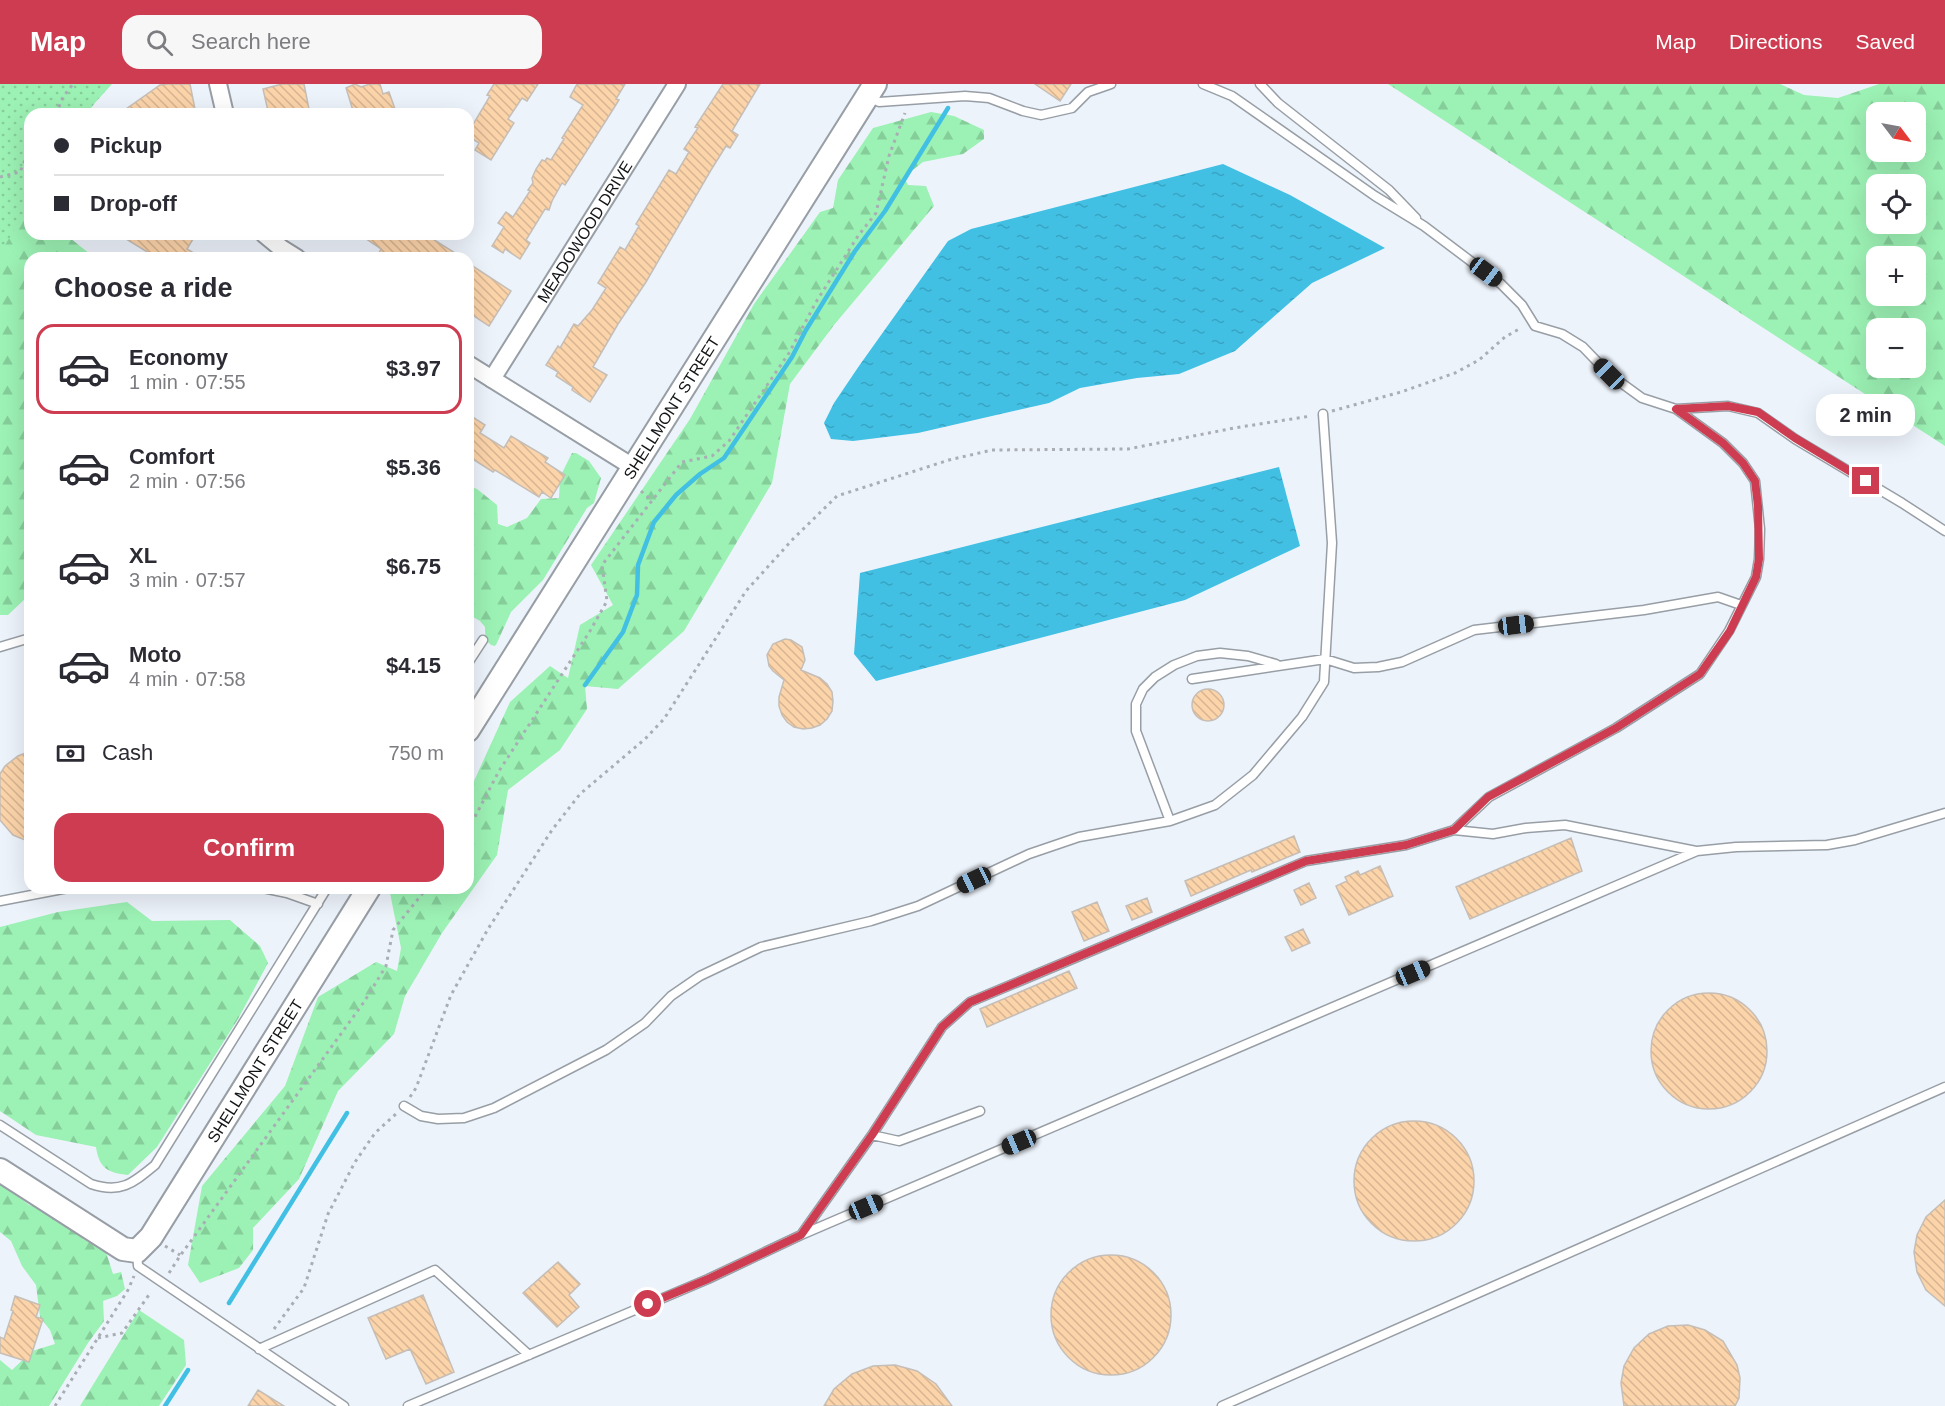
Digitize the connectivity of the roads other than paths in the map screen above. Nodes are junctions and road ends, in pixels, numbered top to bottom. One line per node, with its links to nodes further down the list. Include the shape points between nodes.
1 (218, 84): 7 (street)
2 (677, 84): 12 (street, MEADOWOOD DRIVE)
3 (1111, 84): 6 (lane, via 1088,92 1072,108 1041,115 989,98 965,96 879,102)
4 (1203, 84): 8 (lane, via 1232,96)
5 (1260, 84): 8 (lane, via 1278,103 1389,190)
6 (872, 90): 15 (street, SHELLMONT STREET)
7 (224, 108)
8 (1424, 226): 13 (lane, via 1502,284 1535,326 1562,334 1583,348 1609,374 1642,398)
9 (271, 240): 10 (street)
10 (287, 252)
11 (474, 368): 12 (street)
12 (492, 379): 15 (street)
13 (1676, 409): 16 (lane, via 1728,406 1758,412); 17 (lane, via 1723,443 1755,481 1759,559 1756,577)
14 (1323, 414): 22 (lane, via 1332,543)
15 (633, 467): 25 (street, SHELLMONT STREET)
16 (1945, 531)
17 (1741, 605): 22 (lane, via 1718,597 1474,630 1402,662 1378,667 1354,668); 28 (lane, via 1730,631 1700,674 1616,728 1488,797)
18 (24, 640): 20 (lane)
19 (483, 640): 21 (lane)
20 (0, 647)
21 (474, 654)
22 (1325, 658): 23 (lane); 27 (lane, via 1324,682 1302,717 1253,775 1215,805)
23 (1279, 666): 24 (lane); 27 (lane, via 1248,656 1197,656 1174,665 1143,689 1136,705 1136,731)
24 (1192, 680)
25 (474, 720)
26 (1945, 813): 29 (lane, via 1827,845)
27 (1170, 821): 37 (lane, via 1079,837 1029,854 918,906 761,947 700,976 606,1050 494,1108 464,1118 438,1119 421,1116)
28 (1454, 830): 29 (lane, via 1492,834 1565,825); 40 (lane, via 1406,845 1306,861 970,1002 942,1027)
29 (1697, 851): 42 (lane)
30 (39, 894): 34 (lane)
31 (290, 894): 35 (lane)
32 (324, 894): 35 (lane)
33 (365, 894): 43 (street, SHELLMONT STREET)
34 (0, 902)
35 (318, 904): 39 (lane, via 155,1165 130,1185 105,1189 91,1184)
36 (1945, 1086): 48 (lane)
37 (404, 1106)
38 (980, 1111): 40 (lane, via 899,1141)
39 (0, 1125)
40 (872, 1135): 42 (lane)
41 (0, 1170): 43 (street)
42 (801, 1235): 45 (lane)
43 (138, 1258): 44 (lane)
44 (259, 1349): 45 (lane, via 435,1269); 46 (lane)
45 (528, 1355): 47 (lane)
46 (344, 1406)
47 (408, 1406)
48 (1222, 1406)

